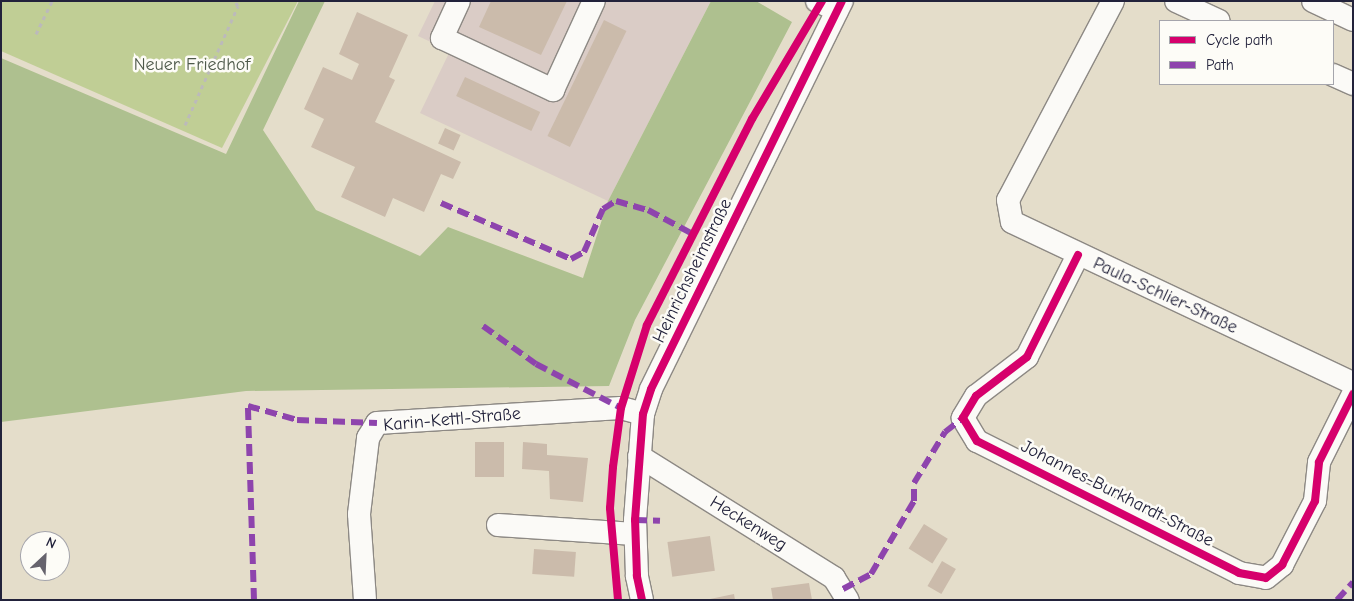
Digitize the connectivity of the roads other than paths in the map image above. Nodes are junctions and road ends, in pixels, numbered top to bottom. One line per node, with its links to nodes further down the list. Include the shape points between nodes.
1 (459, 1): 2 (street, via 442,38 553,90)
2 (594, 1)
3 (1113, 1): 11 (street, Paula-Schlier-Straße, via 1008,200 1012,222)
4 (1176, 1): 7 (street)
5 (1313, 1): 8 (street)
6 (832, 4): 14 (street, Heinrichsheimstraße)
7 (1216, 20)
8 (1353, 20)
9 (1334, 75): 10 (street)
10 (1353, 84)
11 (1078, 255): 12 (street, Paula-Schlier-Straße); 13 (street, Johannes-Burkhardt-Straße, via 1027,356 976,396 963,418 977,441 1239,573 1266,578 1282,565 1315,501 1319,462)
12 (1353, 383)
13 (1353, 394)
14 (643, 414): 15 (street, Heinrichsheimstraße); 18 (street, Karin-Kettl-Straße, via 621,408 376,423 368,438 359,514)
15 (639, 456): 17 (street, Heinrichsheimstraße); 20 (street, Heckenweg, via 834,578)
16 (498, 525): 17 (street)
17 (635, 534): 19 (street, Heinrichsheimstraße)
18 (366, 600)
19 (642, 600)
20 (848, 600)

